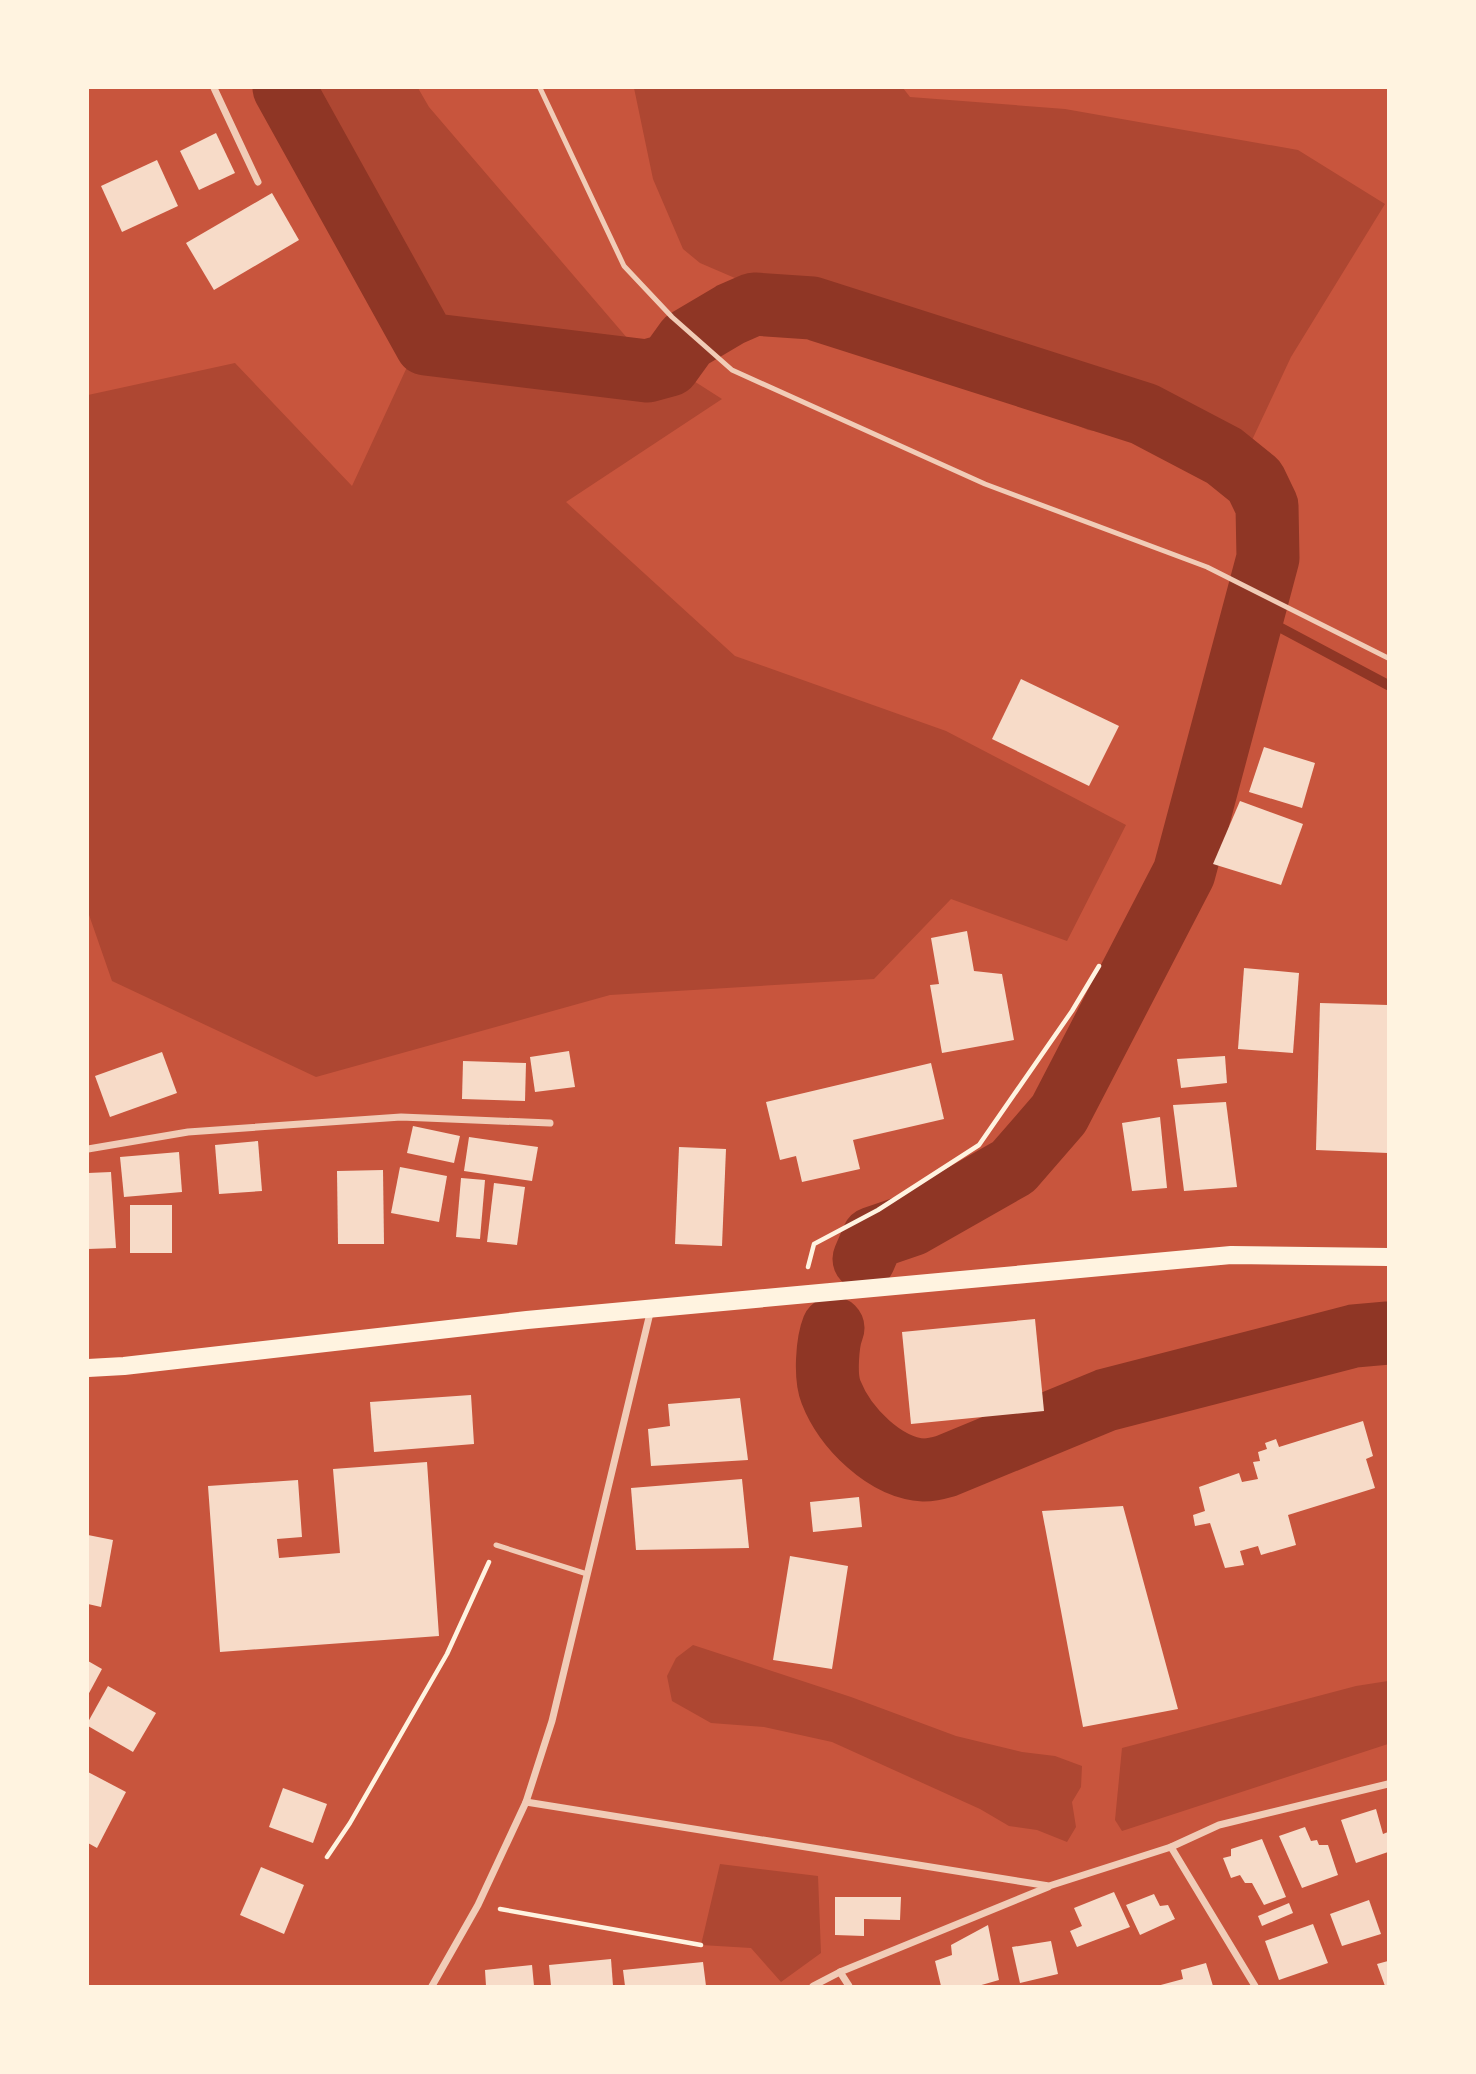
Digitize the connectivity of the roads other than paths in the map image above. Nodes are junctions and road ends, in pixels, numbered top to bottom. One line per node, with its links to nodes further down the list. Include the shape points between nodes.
1 (214, 88): 3 (street)
2 (540, 88): 4 (lane, via 624,265 672,317 732,370 985,484 1207,567)
3 (257, 182)
4 (1388, 658)
5 (550, 1123): 6 (street, via 401,1117 188,1132)
6 (88, 1149)
7 (1388, 1257): 8 (main road, via 1231,1255)
8 (651, 1309): 9 (main road); 11 (street)
9 (88, 1368)
10 (496, 1545): 11 (lane)
11 (587, 1574): 13 (street, via 552,1721)
12 (1388, 1784): 14 (street, via 1219,1825)
13 (526, 1802): 15 (street); 17 (street, via 478,1905)
14 (1171, 1847): 15 (street); 20 (street)
15 (1049, 1886): 16 (street)
16 (840, 1972): 18 (street); 19 (street)
17 (432, 1986)
18 (813, 1986)
19 (849, 1986)
20 (1255, 1986)

